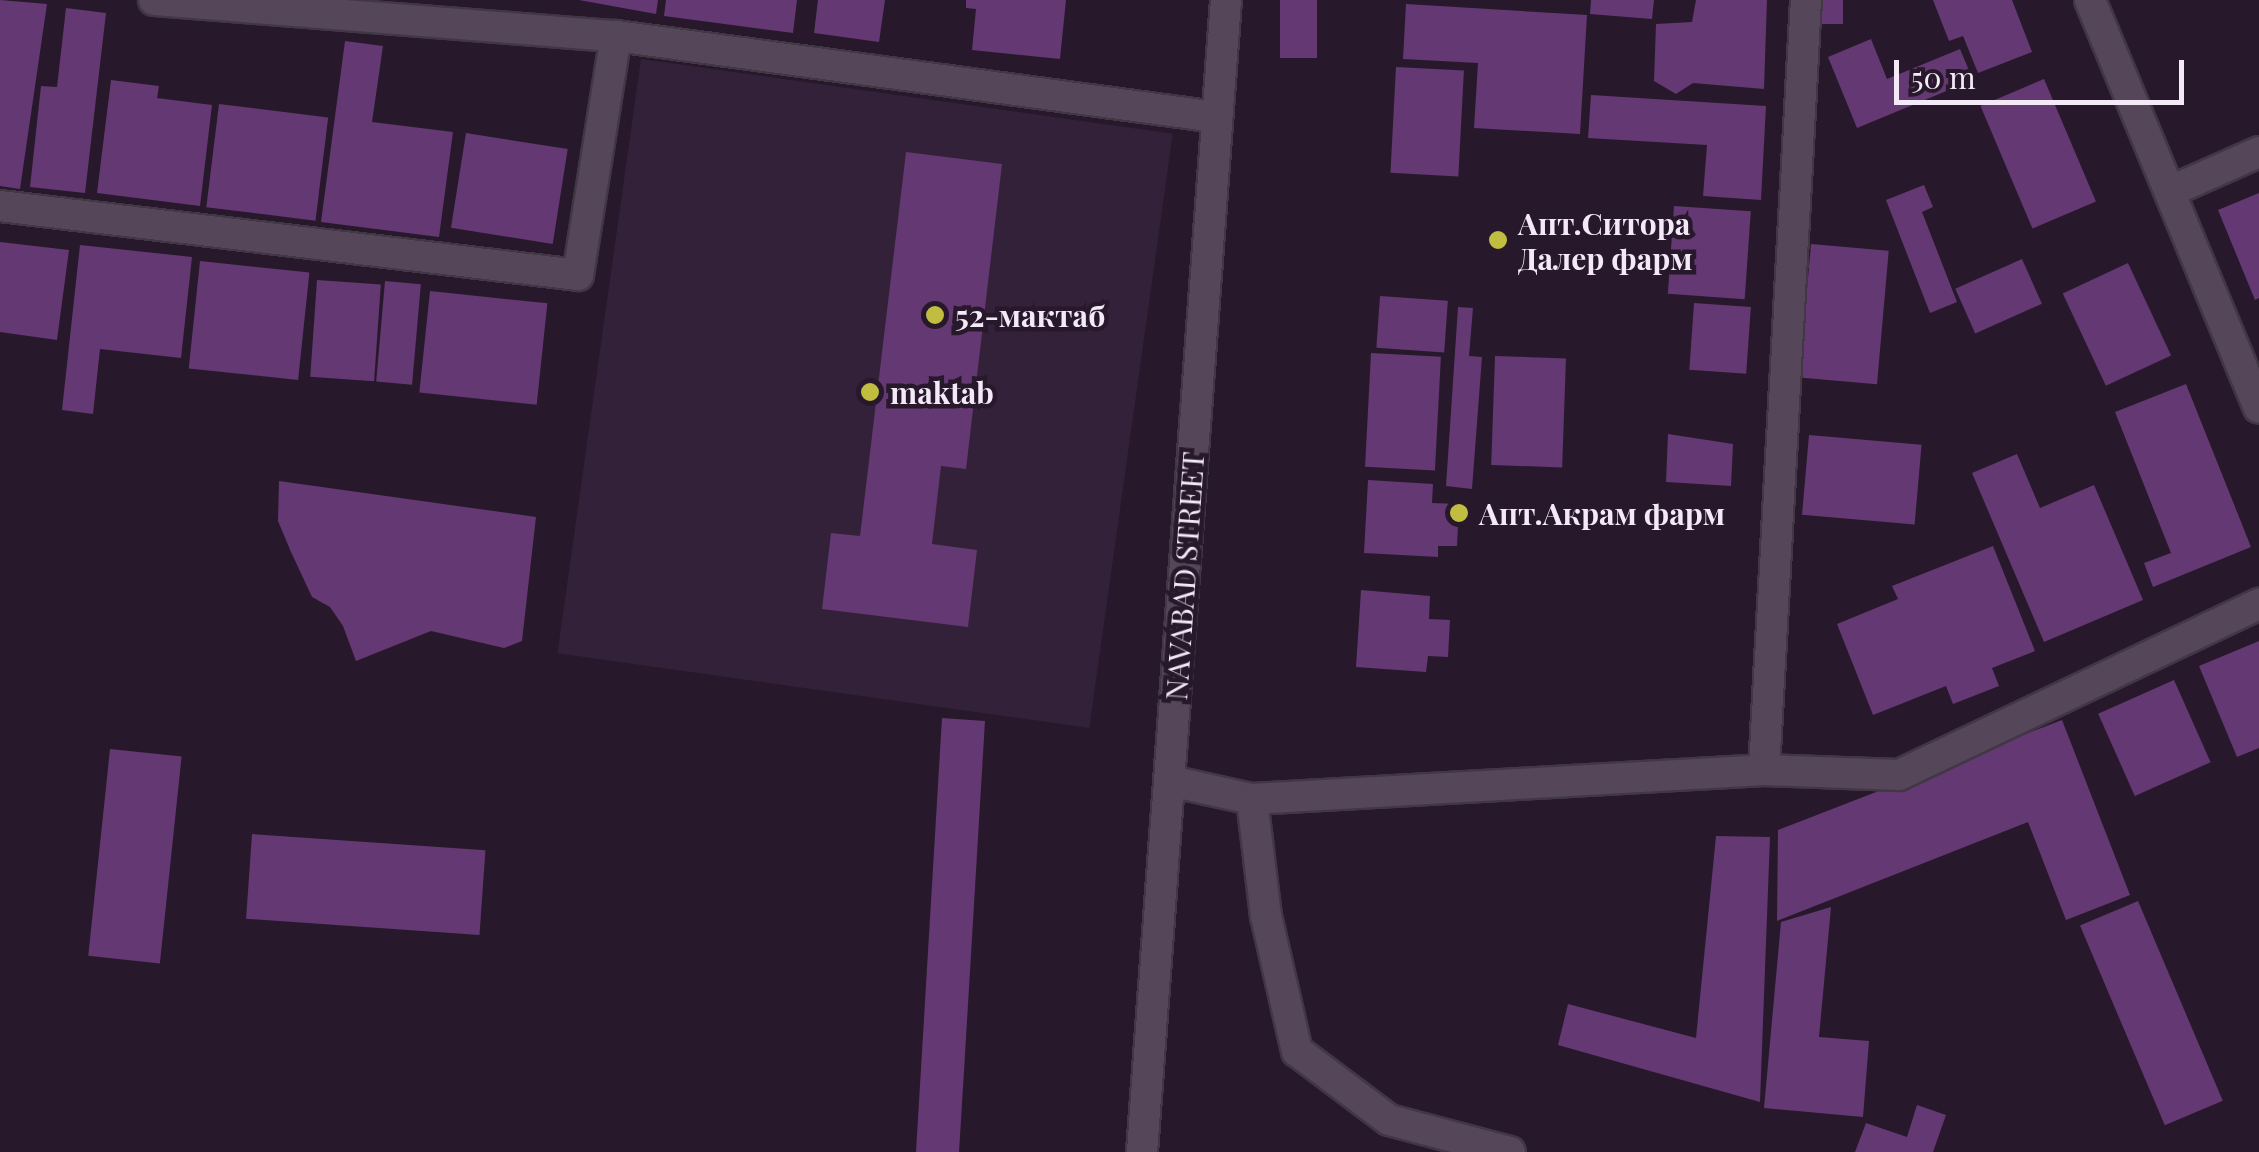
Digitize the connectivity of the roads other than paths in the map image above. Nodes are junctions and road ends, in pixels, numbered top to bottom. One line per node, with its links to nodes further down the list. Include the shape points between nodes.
1 (154, 0): 5 (street)
2 (1226, 0): 6 (street, NAVABAD STREET)
3 (1806, 0): 12 (street)
4 (2090, 0): 8 (street)
5 (616, 36): 6 (street); 9 (street, via 578,274)
6 (1216, 117): 13 (street, NAVABAD STREET)
7 (2259, 152): 8 (street)
8 (2170, 191): 10 (street)
9 (0, 206)
10 (2259, 407)
11 (2259, 604): 12 (street, via 1899,775)
12 (1764, 770): 14 (street)
13 (1170, 780): 14 (street); 15 (street, NAVABAD STREET)
14 (1252, 799): 16 (street, via 1266,916 1296,1052 1389,1120)
15 (1142, 1152)
16 (1510, 1152)

